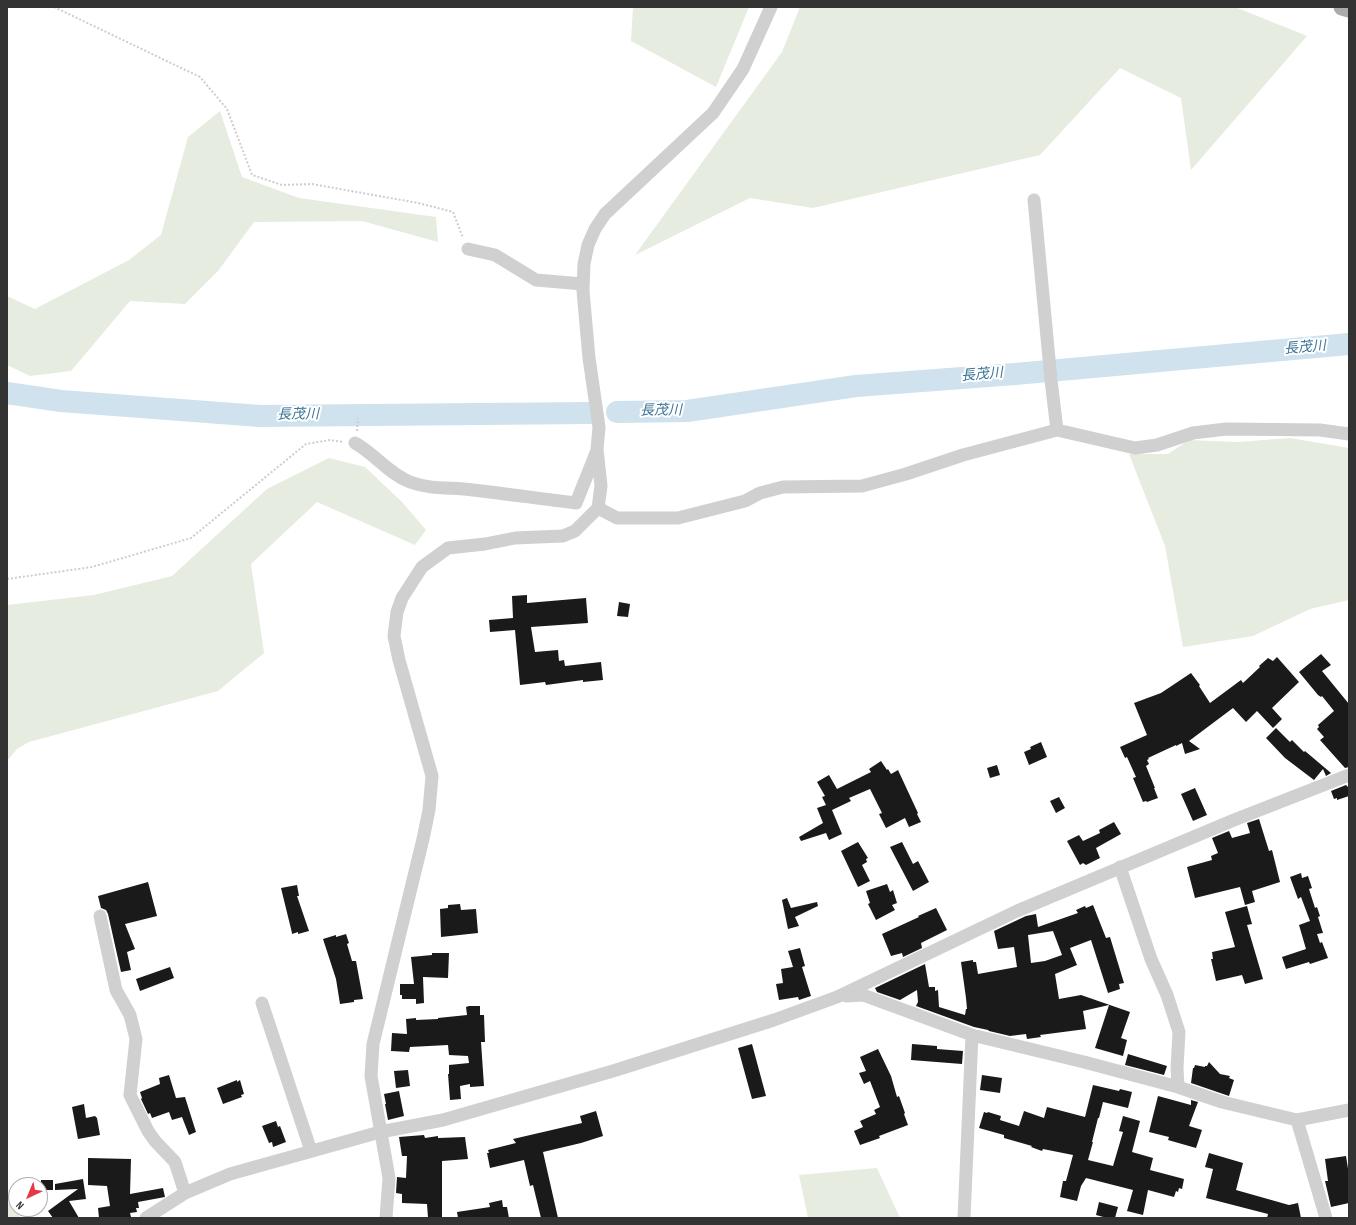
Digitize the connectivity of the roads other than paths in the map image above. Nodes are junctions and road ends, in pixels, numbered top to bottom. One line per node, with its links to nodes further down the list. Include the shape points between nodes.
1 (771, 7): 6 (street, via 743,70 713,113 610,209 595,228 588,245)
2 (1342, 7): 3 (main road)
3 (1349, 9)
4 (1034, 200): 7 (street)
5 (468, 248): 6 (street, via 495,255 536,280)
6 (583, 284): 10 (street, via 589,358 599,427)
7 (1057, 430): 8 (street, via 1135,448 1157,445 1193,433 1226,429 1320,430); 11 (street, via 862,486 783,487 760,493 745,501 678,518 617,518)
8 (1349, 434)
9 (355, 443): 10 (street, via 409,482 432,488 471,489 576,503)
10 (597, 449): 11 (street, via 601,486)
11 (598, 508): 21 (street, via 574,531 563,536 514,538 448,548 422,567 402,598 397,612 394,636 432,776 423,839 373,1044 371,1076)
12 (1349, 774): 13 (street)
13 (1120, 867): 15 (street, via 1017,911); 18 (street, via 1179,1032)
14 (100, 916): 23 (street, via 116,990 130,1015 136,1038 130,1095 152,1136 175,1162)
15 (837, 997): 17 (street, via 863,995); 21 (street, via 606,1074 443,1120)
16 (262, 1003): 22 (street)
17 (972, 1035): 18 (street); 26 (street)
18 (1178, 1087): 20 (street, via 1222,1102)
19 (1349, 1110): 20 (street)
20 (1297, 1120): 27 (street)
21 (380, 1132): 22 (street); 25 (street, via 388,1178)
22 (311, 1151): 23 (street, via 230,1174)
23 (185, 1193): 24 (street)
24 (146, 1218)
25 (386, 1218)
26 (964, 1218)
27 (1326, 1218)

